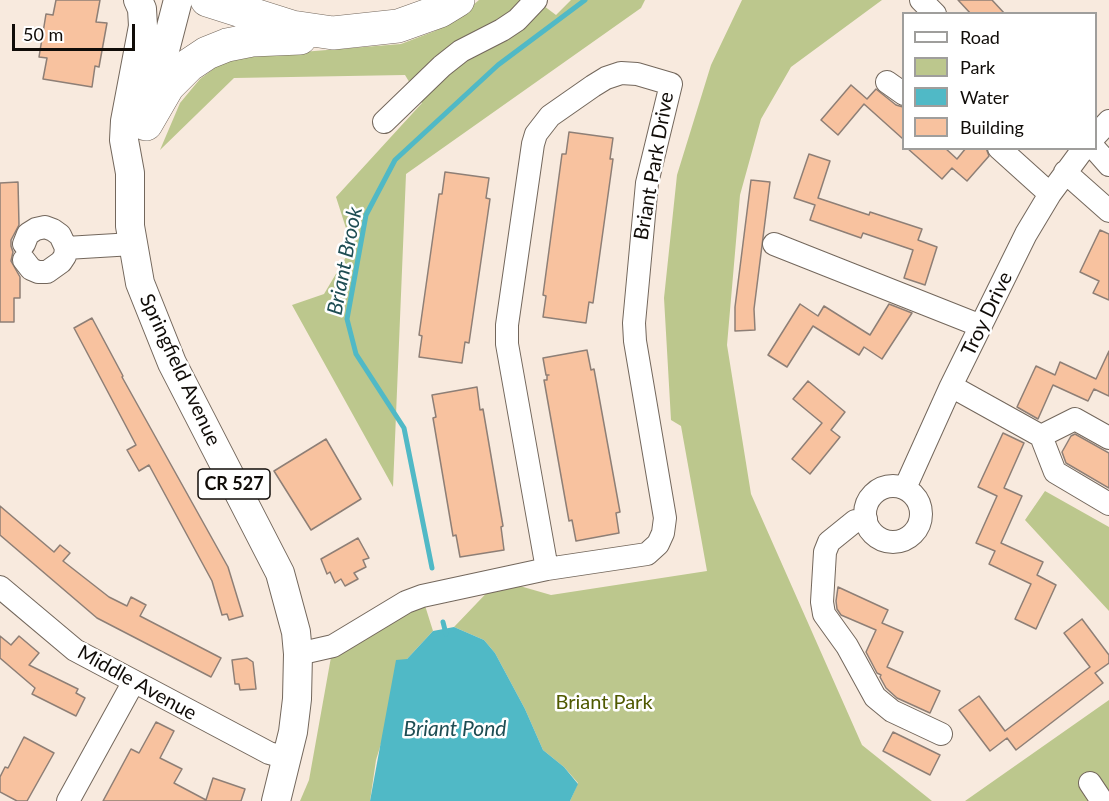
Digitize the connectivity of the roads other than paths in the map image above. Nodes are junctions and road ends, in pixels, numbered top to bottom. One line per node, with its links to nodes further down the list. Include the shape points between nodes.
1 (138, 0): 18 (main road, Springfield Avenue / CR 527, via 143,26 124,140)
2 (178, 0): 13 (main road, Springfield Avenue / CR 527)
3 (207, 0): 10 (highway, via 291,27)
4 (277, 0): 5 (highway, via 312,11 351,14 374,12)
5 (412, 0)
6 (458, 0): 10 (highway, via 398,26)
7 (536, 0): 12 (street, via 517,20 442,66)
8 (921, 0): 9 (street)
9 (933, 12)
10 (333, 33): 13 (highway, via 252,40 207,53 168,86)
11 (1109, 121): 14 (street)
12 (384, 122)
13 (146, 124): 18 (main road, Springfield Avenue / CR 527)
14 (1097, 133)
15 (1001, 150): 19 (street)
16 (1075, 155): 17 (street); 19 (street, Troy Drive); 20 (street)
17 (1109, 165)
18 (130, 173): 21 (main road, Springfield Avenue / CR 527)
19 (1050, 194): 24 (street, Troy Drive)
20 (1109, 211)
21 (133, 244): 23 (street); 33 (main road, Springfield Avenue / CR 527, via 140,283 172,363 280,573 294,622)
22 (774, 244): 24 (street)
23 (66, 248): 23 (street, via 60,236 45,227 28,234 24,252 31,268 47,272 65,256)
24 (981, 326): 25 (street, Troy Drive)
25 (951, 386): 26 (street); 28 (street, Troy Drive)
26 (1041, 436): 27 (street, via 1075,419); 29 (street, via 1055,472)
27 (1109, 438)
28 (905, 488): 30 (street, via 888,486 873,495); 30 (street, via 919,502 921,511 917,529 910,536 893,542 884,540 869,528)
29 (1109, 504)
30 (866, 519): 35 (street, via 855,521 829,542 825,552 824,614 875,697 892,711)
31 (547, 569): 31 (street, Briant Park Drive, via 647,554 663,533 664,518 634,323 647,183 671,84 637,74 606,78 593,86 550,116 532,144 507,344); 33 (street, Briant Park Drive, via 422,596 333,646)
32 (0, 587): 34 (street, Middle Avenue, via 75,650)
33 (298, 654): 36 (main road, Springfield Avenue / CR 527, via 297,699)
34 (134, 682): 36 (street, Middle Avenue, via 269,753); 37 (street)
35 (941, 734)
36 (287, 758): 38 (main road, Springfield Avenue / CR 527)
37 (68, 801)
38 (276, 801)

